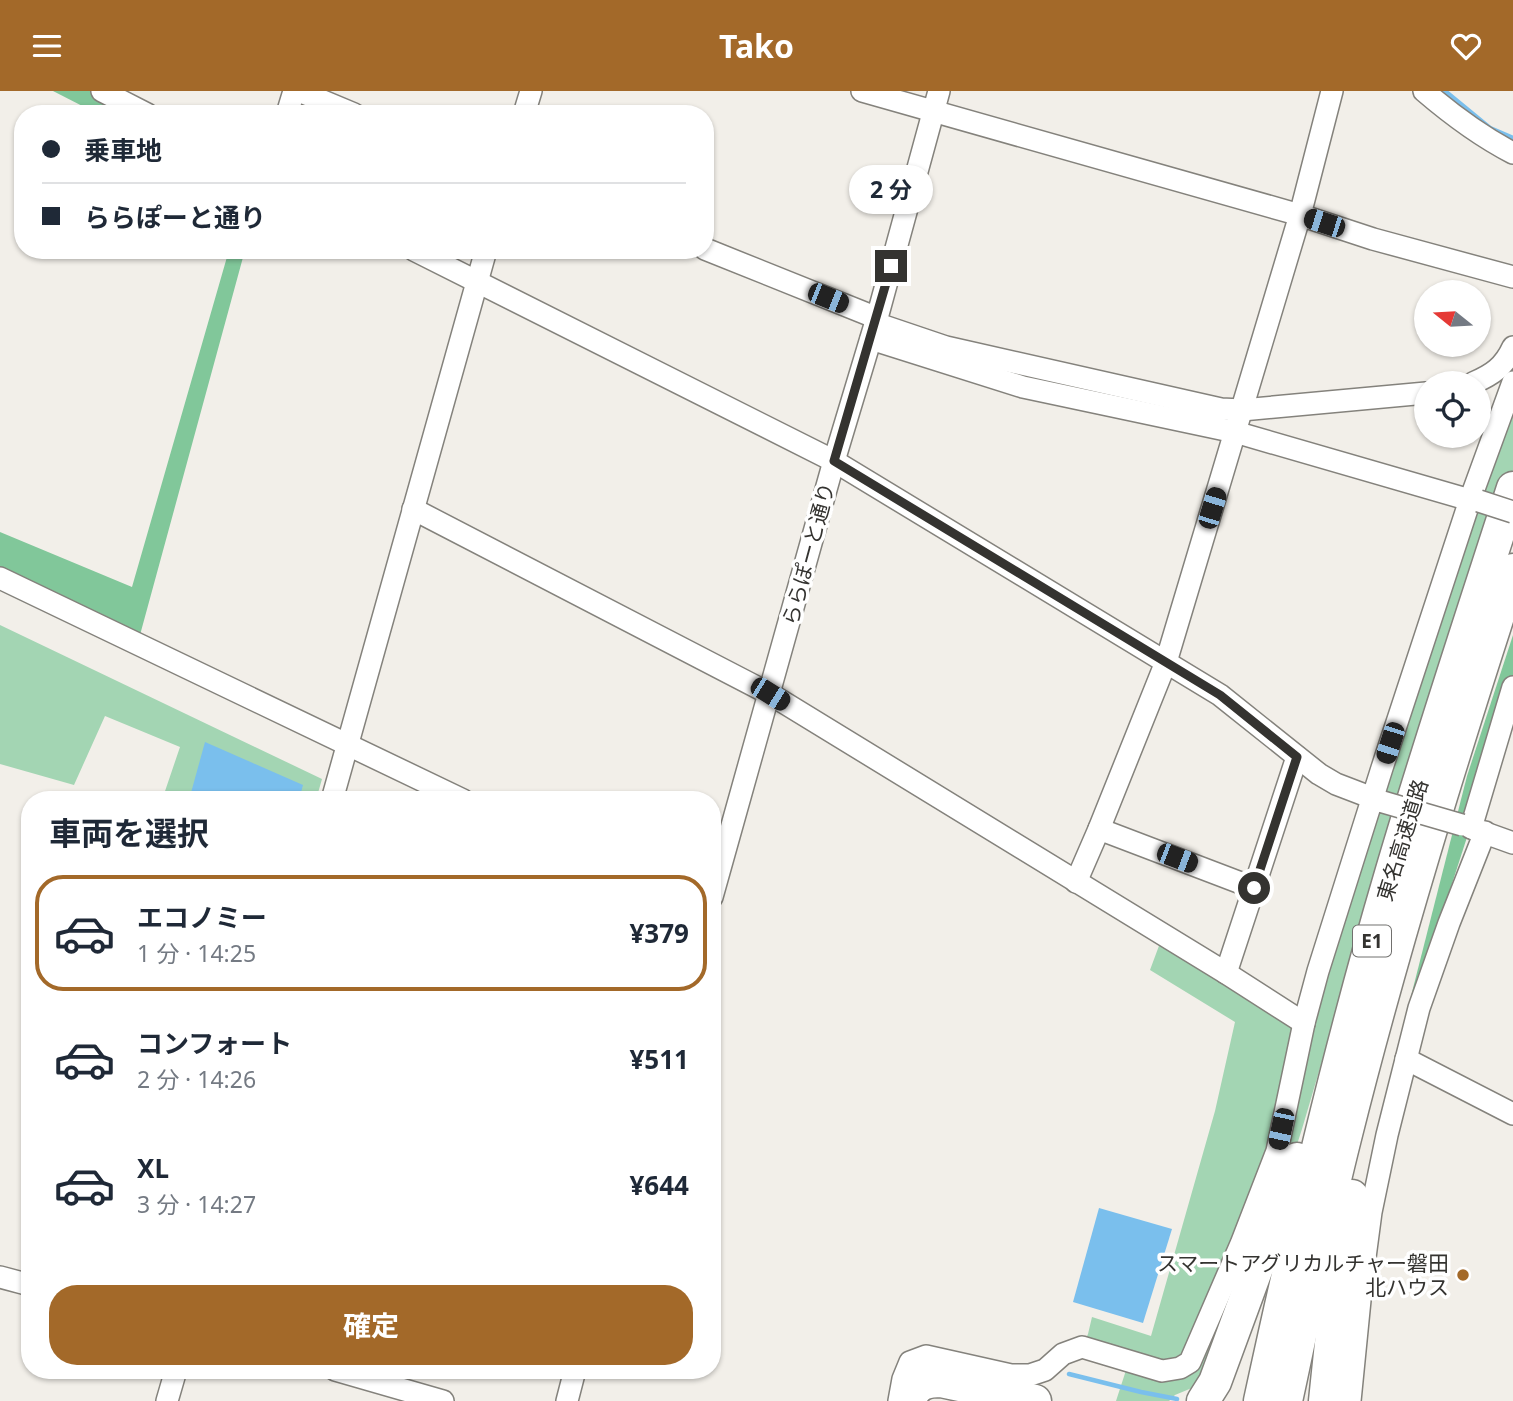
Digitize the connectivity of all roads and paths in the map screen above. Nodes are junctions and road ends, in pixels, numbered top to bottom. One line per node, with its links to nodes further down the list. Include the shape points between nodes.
1 (102, 91): 7 (street)
2 (297, 91): 8 (street)
3 (862, 91): 6 (street)
4 (1332, 91): 10 (street)
5 (1424, 91): 9 (street, via 1474,131)
6 (936, 101): 10 (street); 16 (street, ららぽーと通り)
7 (129, 105)
8 (332, 105)
9 (1513, 153)
10 (1300, 215): 14 (street); 21 (street)
11 (714, 253): 16 (street)
12 (432, 259): 15 (street)
13 (483, 259): 15 (street)
14 (1513, 277)
15 (477, 282): 23 (street); 26 (street)
16 (874, 326): 21 (street, via 946,347); 22 (street, via 1023,387); 23 (street, ららぽーと通り)
17 (1511, 352): 18 (street); 19 (street)
18 (1491, 375)
19 (1513, 381): 25 (street)
20 (1414, 394): 21 (street)
21 (1242, 410): 22 (street)
22 (1235, 432): 25 (street); 30 (street)
23 (834, 461): 30 (street); 32 (street, ららぽーと通り)
24 (1513, 488): 43 (highway, 東名高速道路 / E1, via 1432,739)
25 (1475, 501): 27 (street, bridge); 37 (street)
26 (413, 509): 32 (street); 33 (street)
27 (1513, 512)
28 (1513, 570): 43 (highway, 東名高速道路 / E1, via 1455,747)
29 (0, 578): 33 (street)
30 (1166, 662): 34 (street, via 1220,695); 39 (street)
31 (1513, 687): 38 (street)
32 (770, 694): 41 (street, ららぽーと通り); 42 (street)
33 (347, 745): 35 (street); 36 (street)
34 (1297, 757): 37 (street, via 1336,784); 44 (street)
35 (334, 791)
36 (444, 791)
37 (1378, 800): 38 (street, bridge); 46 (street)
38 (1472, 828): 40 (street); 47 (street, via 1449,923)
39 (1099, 829): 42 (street); 44 (street)
40 (1513, 843)
41 (721, 866)
42 (1076, 882): 45 (street)
43 (1401, 882): 60 (highway, via 1215,1383); 61 (highway, 東名高速道路 / E1, via 1321,1131); 62 (highway, 東名高速道路 / E1); 63 (highway, via 1396,982 1346,1225)
44 (1254, 888): 45 (street)
45 (1226, 973): 46 (street)
46 (1304, 1023): 57 (street, via 1277,1151 1190,1362 1162,1371 1082,1347 1063,1354 1045,1370 1011,1375 926,1356 910,1362)
47 (1406, 1059): 48 (street); 64 (street, via 1371,1212)
48 (1513, 1114)
49 (0, 1277): 50 (street)
50 (21, 1283)
51 (173, 1379): 54 (street)
52 (366, 1379): 55 (street)
53 (572, 1379): 56 (street)
54 (167, 1401)
55 (443, 1401)
56 (566, 1401)
57 (899, 1401)
58 (906, 1401): 59 (highway, via 928,1381)
59 (1035, 1401)
60 (1203, 1401)
61 (1260, 1401)
62 (1286, 1401)
63 (1325, 1401)
64 (1350, 1401)

